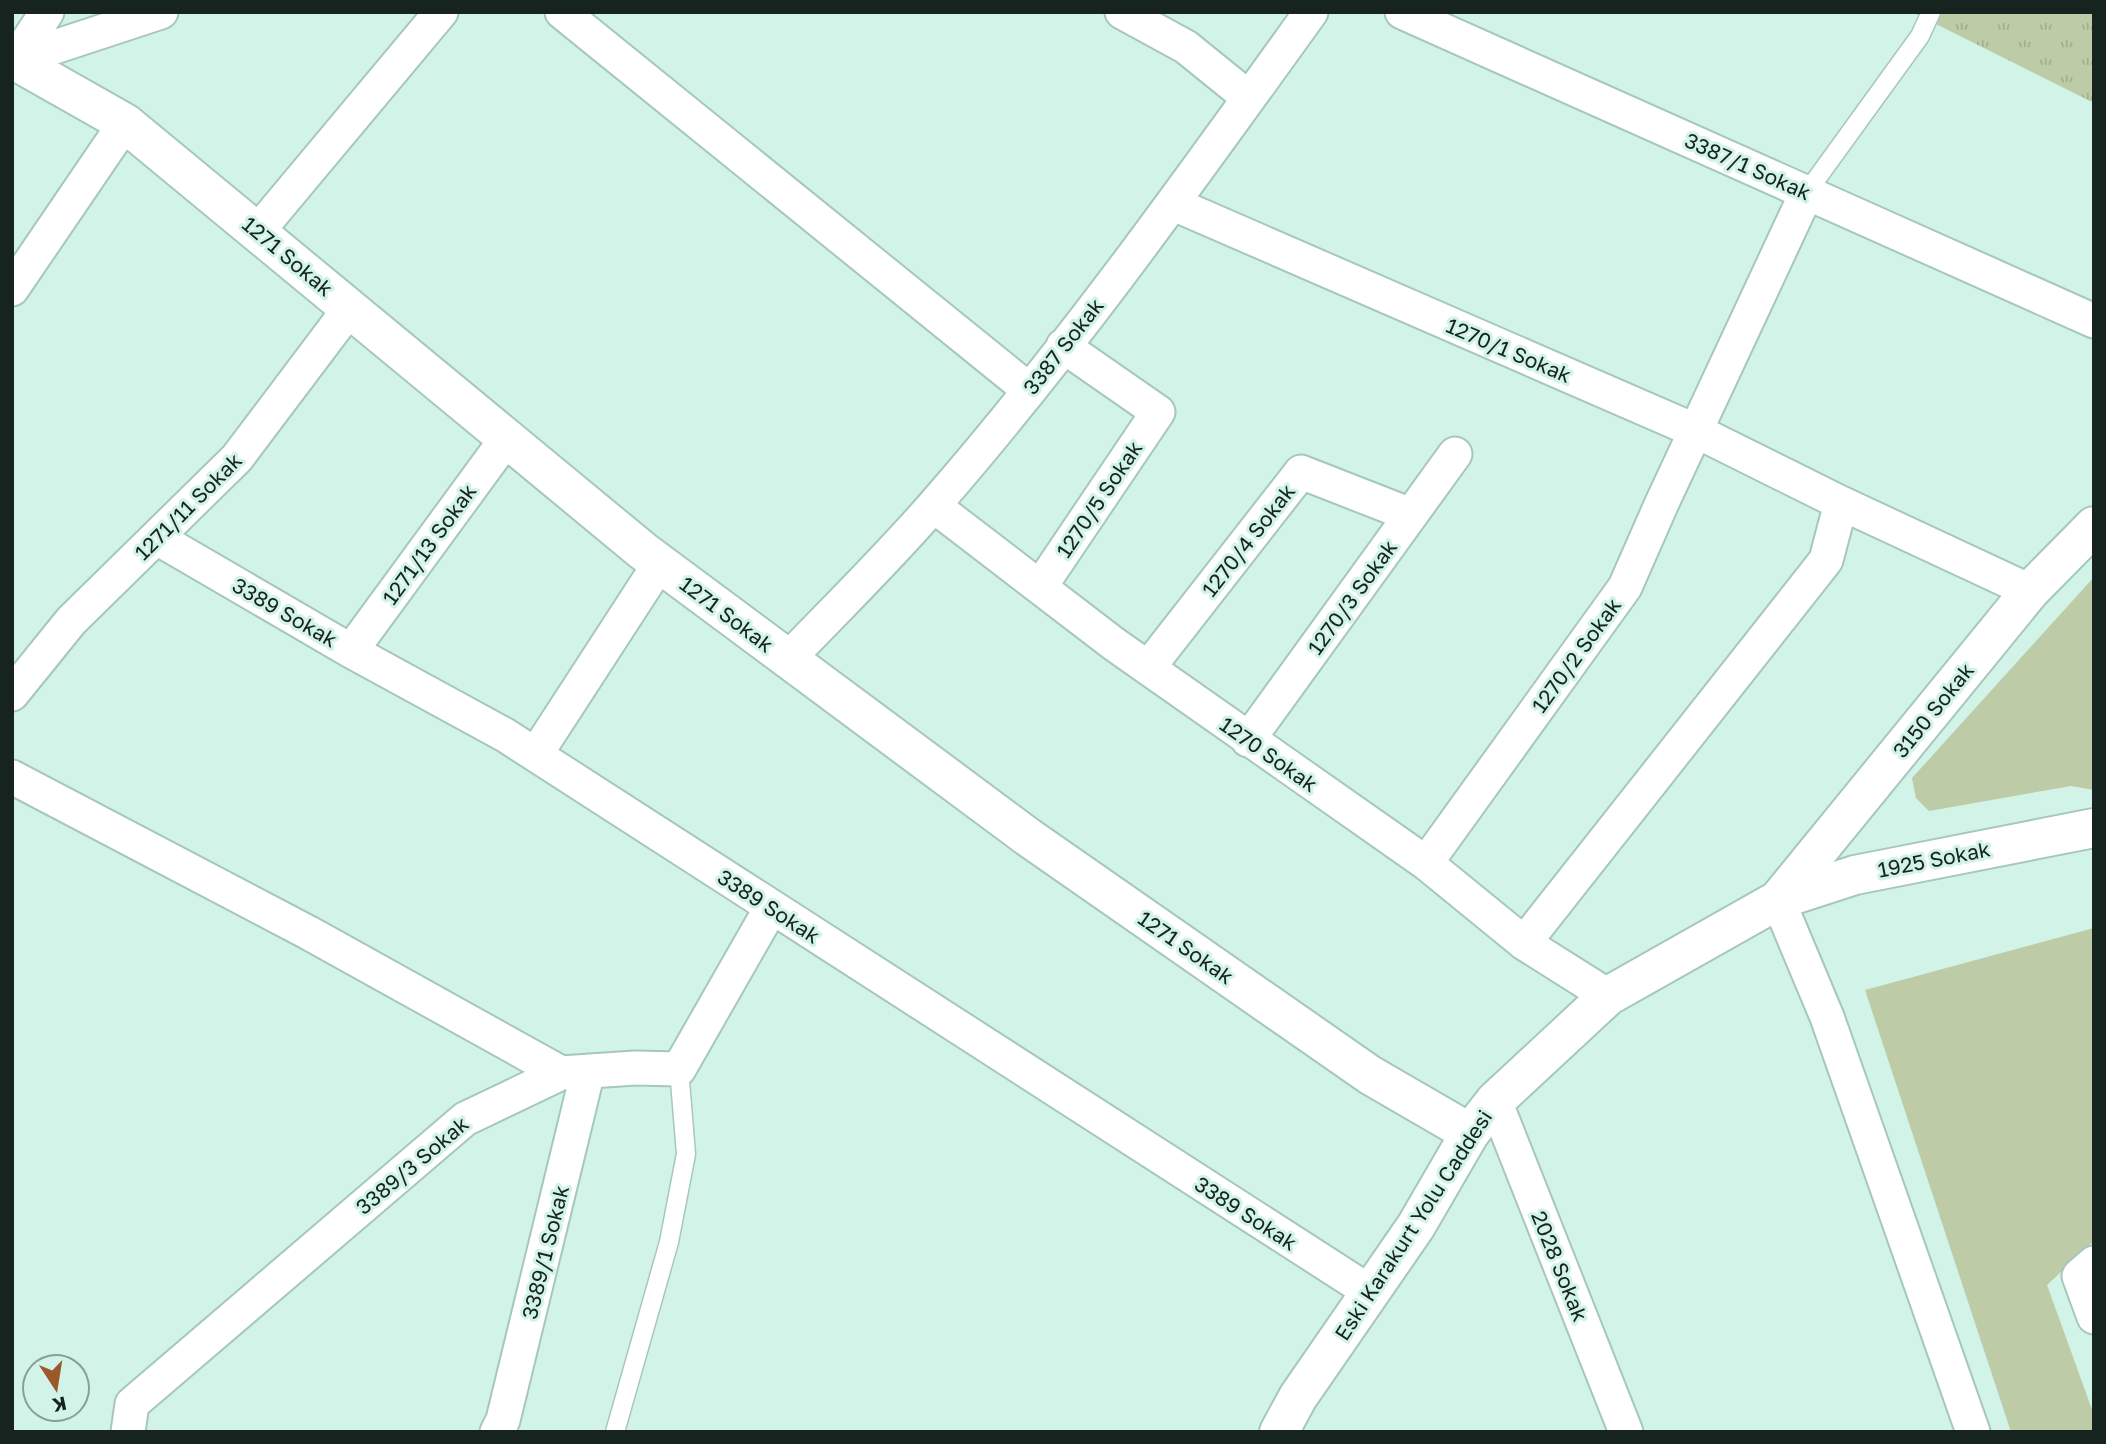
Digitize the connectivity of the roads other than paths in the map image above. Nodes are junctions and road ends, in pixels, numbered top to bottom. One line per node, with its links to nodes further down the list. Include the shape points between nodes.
1 (47, 12): 9 (street)
2 (161, 12): 9 (street)
3 (441, 12): 14 (street)
4 (562, 12): 19 (street)
5 (1122, 12): 10 (street, via 1186,47)
6 (1311, 12): 10 (street, 3387 Sokak)
7 (1402, 12): 12 (street, 3387/1 Sokak)
8 (1931, 12): 12 (lane, via 1920,36)
9 (13, 59): 11 (street, 1271 Sokak)
10 (1249, 98): 13 (street, 3387 Sokak)
11 (125, 123): 14 (street, 1271 Sokak); 15 (street)
12 (1807, 192): 17 (street, 3387/1 Sokak); 20 (street, 1270/2 Sokak)
13 (1174, 204): 18 (street, 3387 Sokak); 20 (street, 1270/1 Sokak)
14 (258, 231): 16 (street, 1271 Sokak)
15 (12, 289)
16 (350, 307): 21 (street, 1271 Sokak); 27 (street, 1271/11 Sokak, via 237,458)
17 (2094, 321)
18 (1063, 346): 19 (street, 3387 Sokak); 29 (street, 1270/5 Sokak, via 1158,412)
19 (1029, 390): 24 (street, 3387 Sokak)
20 (1696, 430): 23 (street, 1270/1 Sokak); 39 (street, 1270/2 Sokak, via 1625,587)
21 (506, 438): 28 (street, 1271 Sokak); 31 (street, 1271/13 Sokak)
22 (1455, 454): 25 (street, 1270/3 Sokak)
23 (1841, 503): 30 (street, 1270/1 Sokak); 42 (street, via 1826,560)
24 (933, 506): 29 (street, 1270 Sokak); 32 (street, 3387 Sokak)
25 (1411, 515): 33 (street, 1270/4 Sokak, via 1301,472); 35 (street, 1270/3 Sokak)
26 (2094, 526): 30 (street, 3150 Sokak)
27 (157, 538): 31 (street, 3389 Sokak); 34 (street, 1271/11 Sokak, via 71,621)
28 (660, 563): 32 (street, 1271 Sokak); 36 (street)
29 (1040, 587): 33 (street, 1270 Sokak)
30 (2030, 591): 40 (street, 3150 Sokak)
31 (351, 651): 36 (street, 3389 Sokak)
32 (788, 659): 47 (street, 1271 Sokak, via 1051,853 1370,1075)
33 (1148, 668): 35 (street, 1270 Sokak)
34 (12, 694)
35 (1248, 740): 39 (street, 1270 Sokak)
36 (536, 754): 41 (street, 3389 Sokak)
37 (12, 777): 45 (street)
38 (2094, 828): 40 (street, 1925 Sokak, via 1855,875)
39 (1426, 863): 42 (street, 1270 Sokak)
40 (1777, 900): 43 (street, Eski Karakurt Yolu Caddesi); 56 (street, via 1827,1017)
41 (771, 908): 44 (street); 49 (street, 3389 Sokak)
42 (1524, 943): 43 (street, 1270 Sokak)
43 (1608, 996): 46 (street, Eski Karakurt Yolu Caddesi)
44 (679, 1069): 45 (street, 3389/3 Sokak); 54 (lane, via 686,1154 669,1242)
45 (574, 1072): 52 (street, 3389/3 Sokak, via 465,1119 132,1404); 53 (street, 3389/1 Sokak)
46 (1495, 1101): 47 (street, Eski Karakurt Yolu Caddesi); 51 (street, 2028 Sokak)
47 (1470, 1133): 49 (street, Eski Karakurt Yolu Caddesi, via 1416,1226)
48 (2094, 1263): 50 (street, via 2079,1276)
49 (1370, 1292): 55 (street, Eski Karakurt Yolu Caddesi, via 1297,1397)
50 (2094, 1317)
51 (1618, 1425)
52 (128, 1432)
53 (497, 1432)
54 (615, 1432)
55 (1279, 1432)
56 (1973, 1432)

